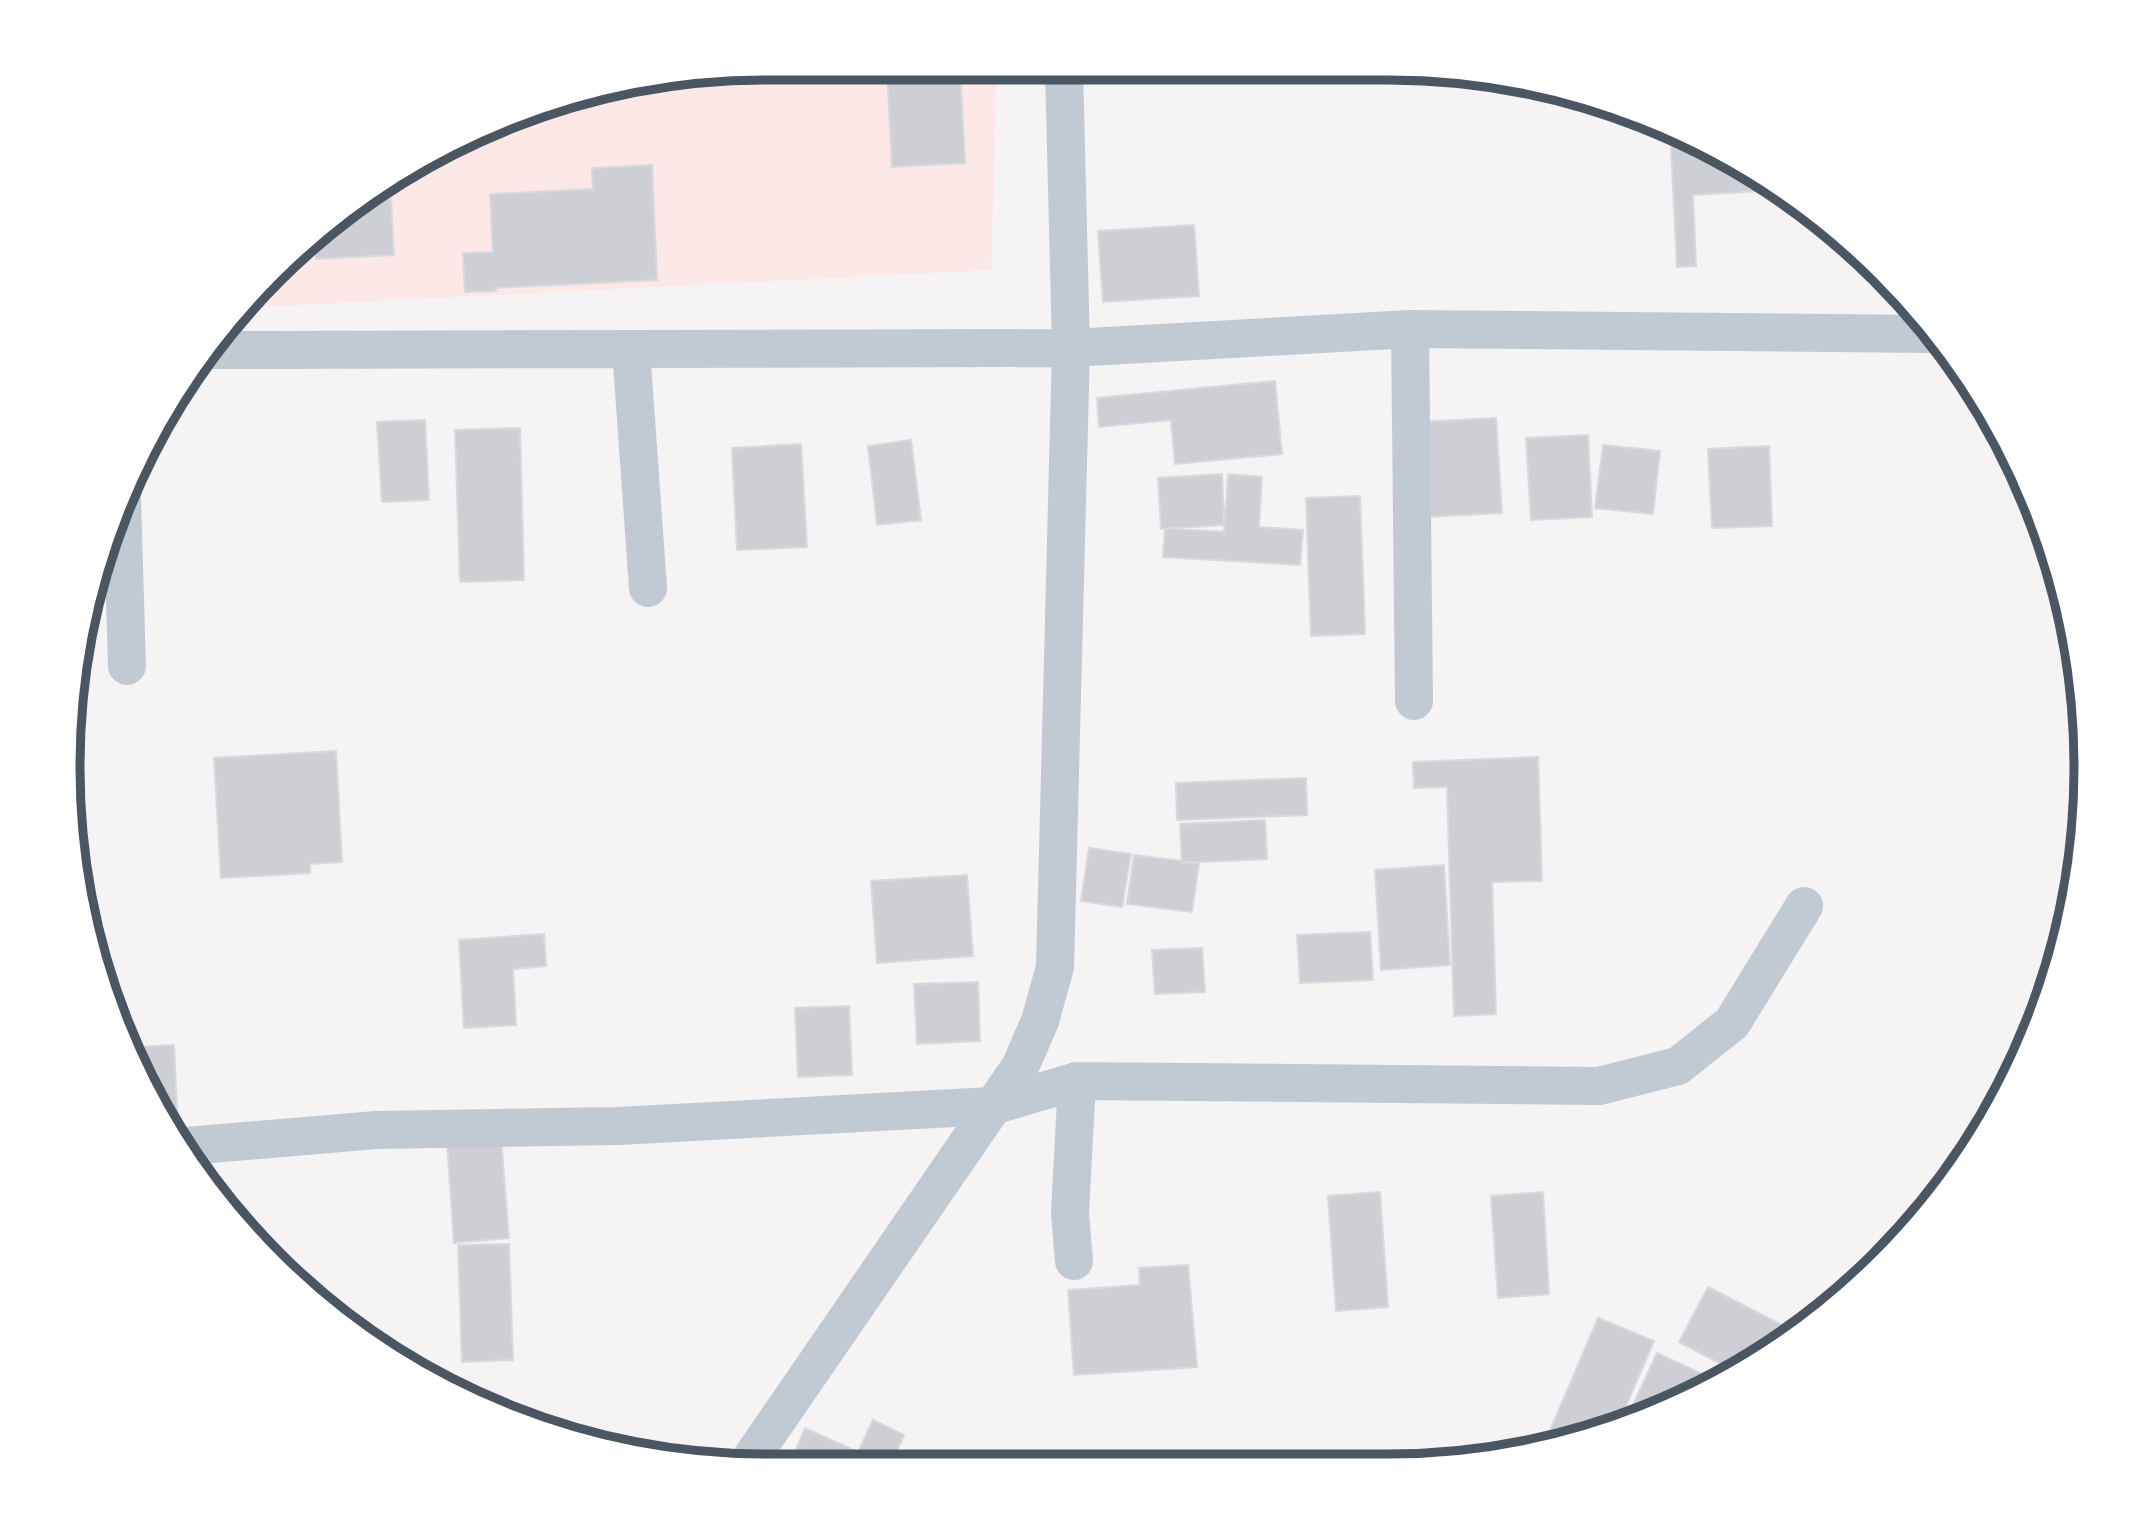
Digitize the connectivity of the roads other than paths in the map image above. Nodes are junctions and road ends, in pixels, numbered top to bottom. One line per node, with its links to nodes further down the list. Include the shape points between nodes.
1 (1064, 80): 4 (street)
2 (1409, 329): 3 (street); 4 (street); 10 (street)
3 (1920, 334)
4 (1071, 348): 5 (street); 13 (street, via 1055,967 1040,1021 1020,1068)
5 (631, 349): 6 (street); 8 (street)
6 (221, 350)
7 (123, 530): 9 (street)
8 (648, 588)
9 (127, 666)
10 (1415, 701)
11 (1804, 906): 12 (street, via 1732,1023 1678,1066 1599,1086)
12 (1077, 1082): 13 (street); 15 (street, via 1070,1213)
13 (992, 1106): 14 (street, via 618,1125 376,1130); 16 (street)
14 (194, 1145)
15 (1074, 1261)
16 (754, 1453)

